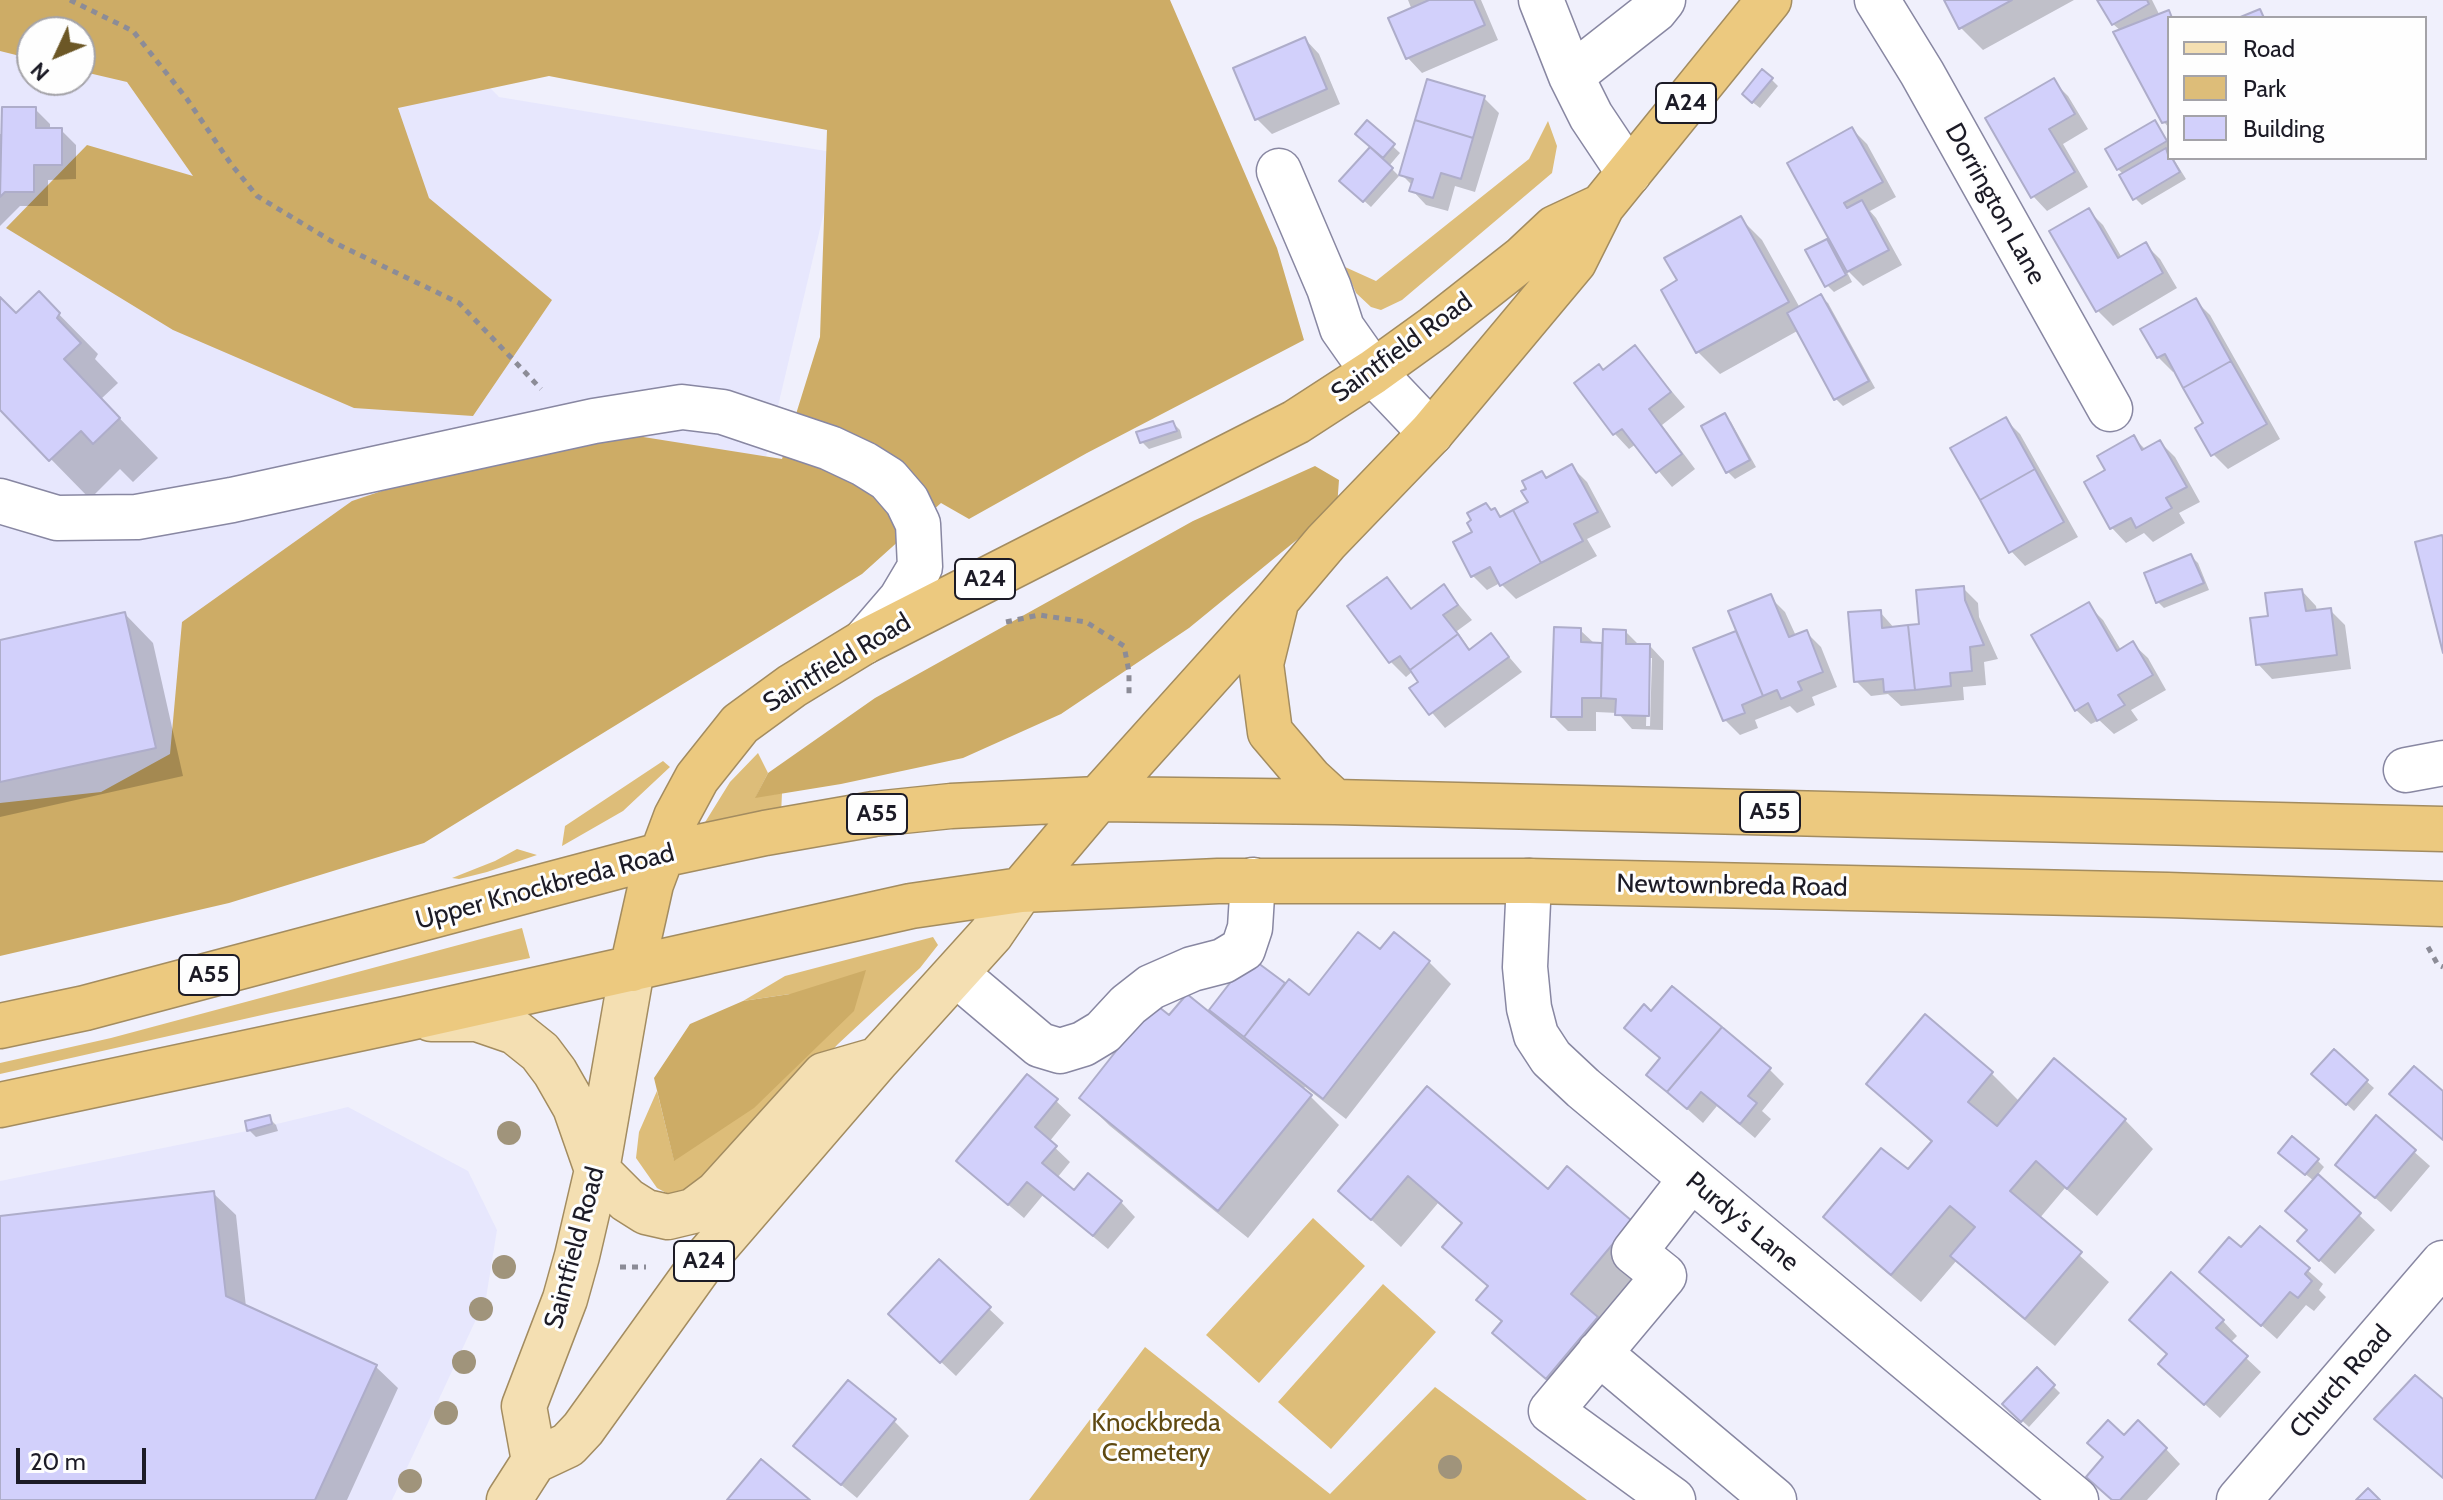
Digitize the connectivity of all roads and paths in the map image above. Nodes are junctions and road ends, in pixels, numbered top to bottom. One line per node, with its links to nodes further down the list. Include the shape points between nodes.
1 (70, 0): 11 (path, via 133,31 257,196 333,242 459,303)
2 (1541, 0): 6 (street)
3 (1663, 0): 6 (street)
4 (1769, 0): 8 (highway, Saintfield Road / A24)
5 (1877, 0): 10 (street, Dorrington Lane)
6 (1571, 76): 8 (street, via 1600,132)
7 (1279, 171): 9 (street, via 1342,328)
8 (1615, 190): 9 (highway, Saintfield Road / A24, via 1555,228); 12 (highway, Saintfield Road / A24, via 1574,262)
9 (1373, 372): 12 (street); 16 (highway, Saintfield Road / A24, via 1227,459)
10 (2110, 409)
11 (574, 426): 13 (street, via 137,517 57,518); 16 (street, via 682,407 723,412 830,448 888,479 918,524 920,567)
12 (1431, 433): 14 (highway, Saintfield Road / A24)
13 (0, 501)
14 (1276, 601): 18 (highway, Saintfield Road / A24); 19 (highway, via 1261,664 1270,732)
15 (1000, 623): 17 (path, via 1039,615 1086,622 1124,646)
16 (864, 642): 21 (highway, Saintfield Road / A24, via 740,724 697,778)
17 (1129, 698)
18 (1098, 799): 19 (highway, A55); 21 (highway, Upper Knockbreda Road / A55, via 874,814); 24 (highway, Saintfield Road / A24)
19 (1335, 802): 20 (highway, A55)
20 (2443, 829)
21 (661, 855): 28 (highway, Saintfield Road / A24); 31 (highway, Upper Knockbreda Road / A55)
22 (1253, 880): 23 (highway, Newtownbreda Road); 24 (highway, Newtownbreda Road); 29 (street, via 1243,949 1151,987 1083,1044 1060,1051 1040,1045)
23 (1529, 881): 25 (highway, Newtownbreda Road); 35 (street, Purdy's Lane, via 1525,967 1536,1035 1551,1058 1583,1088)
24 (1021, 890): 28 (highway, via 911,906); 29 (main road, Saintfield Road / A24)
25 (2443, 904)
26 (2428, 947): 27 (path)
27 (2443, 967)
28 (632, 969): 30 (highway); 34 (main road, Saintfield Road / A24)
29 (956, 974): 32 (main road, Saintfield Road / A24)
30 (405, 1019): 33 (highway); 34 (main road, via 477,1019 515,1032 555,1072 575,1107)
31 (0, 1026)
32 (878, 1059): 34 (main road, A24, via 824,1075 717,1193 693,1211 668,1217 646,1212); 40 (main road, Saintfield Road / A24, via 703,1262 583,1429 568,1445)
33 (0, 1105)
34 (597, 1170): 40 (main road, Saintfield Road / A24, via 565,1299 524,1406)
35 (1691, 1179): 39 (street, via 1634,1252 1664,1276); 44 (street, Purdy's Lane)
36 (2443, 1263): 45 (street, Church Road)
37 (611, 1267): 38 (path)
38 (650, 1268)
39 (1599, 1353): 42 (street, via 1551,1411); 43 (street)
40 (534, 1461): 41 (main road)
41 (509, 1500)
42 (1673, 1500)
43 (1774, 1500)
44 (2076, 1500)
45 (2239, 1500)

